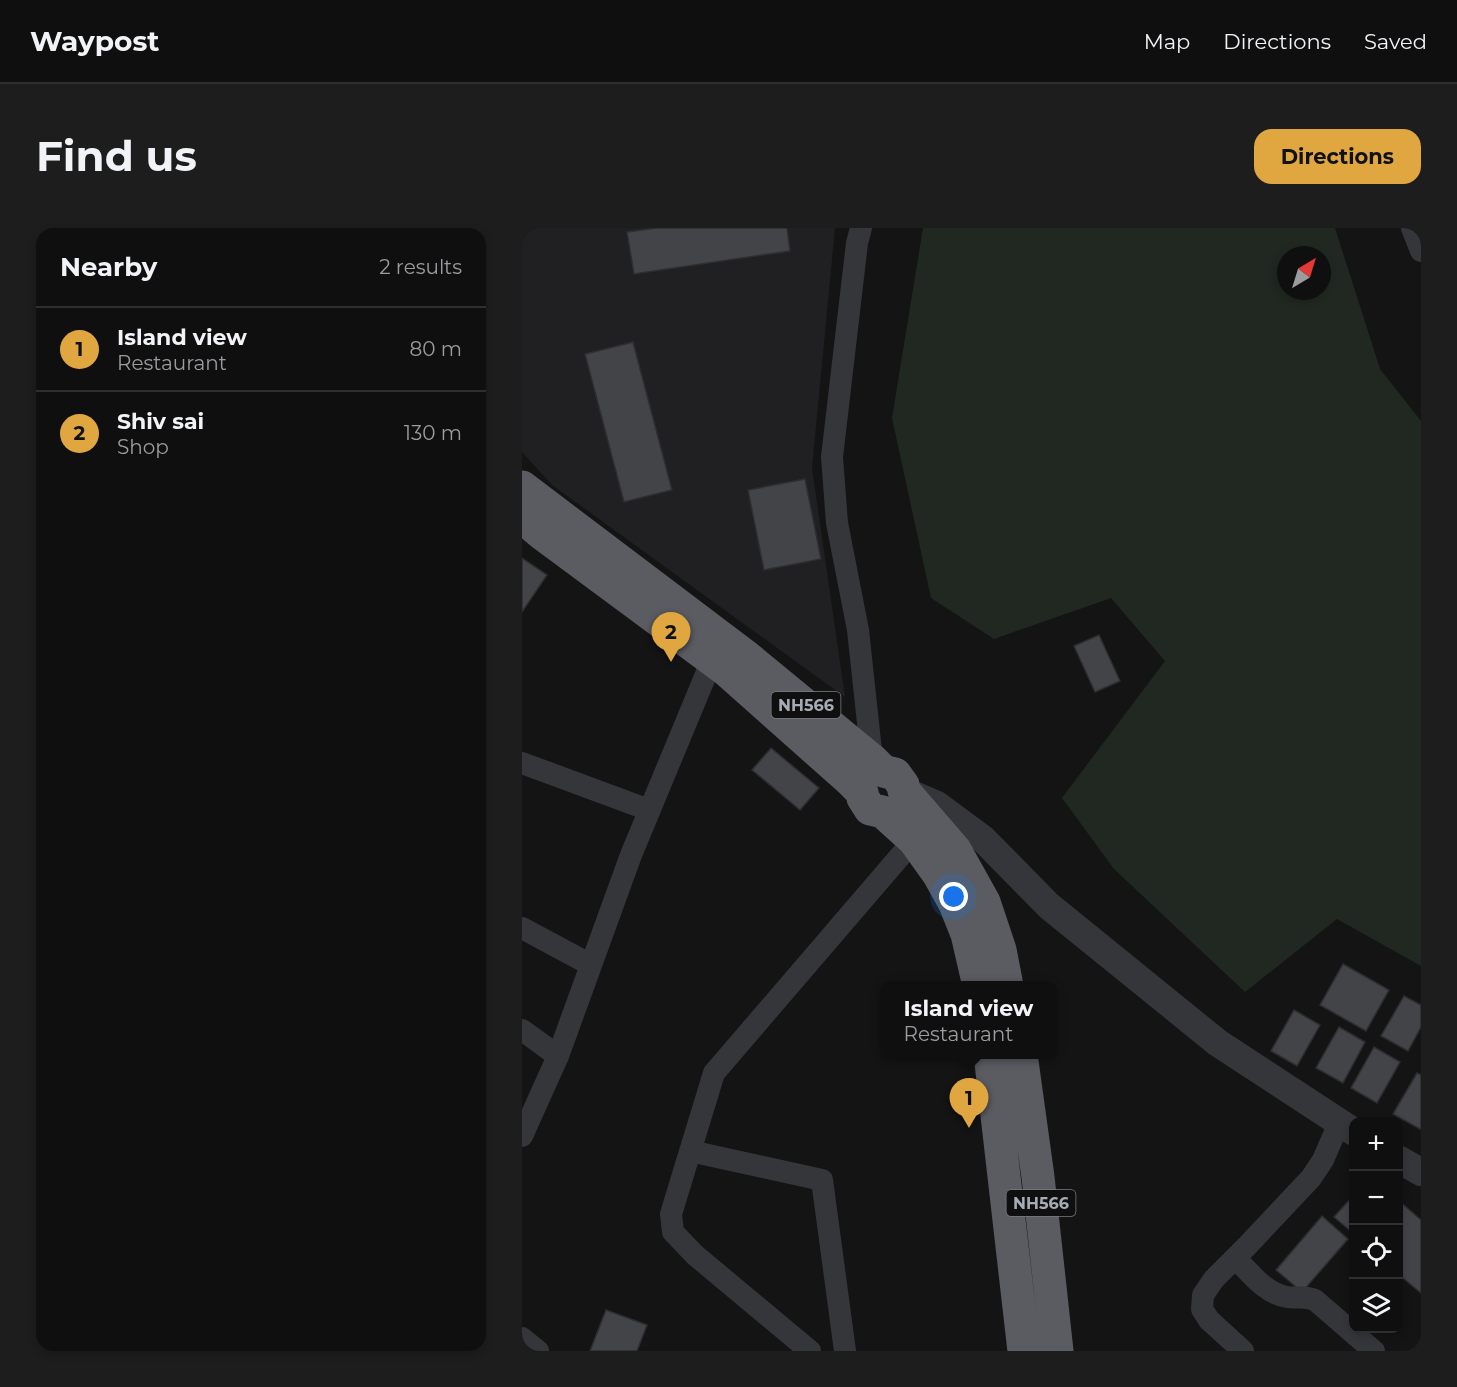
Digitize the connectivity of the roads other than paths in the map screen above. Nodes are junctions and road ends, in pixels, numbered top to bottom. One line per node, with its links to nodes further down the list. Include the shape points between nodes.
1 (861, 228): 8 (street, via 832,457 837,523)
2 (1412, 228): 3 (street)
3 (1421, 251)
4 (522, 488): 8 (highway, NH566, via 748,658)
5 (522, 517): 6 (highway, NH566)
6 (712, 660): 8 (highway, NH566); 9 (street)
7 (522, 764): 9 (street)
8 (881, 785): 10 (highway, NH566); 14 (highway, NH566, via 955,850 984,902); 19 (street, via 937,805 983,839 1049,906 1218,1043)
9 (650, 810): 12 (street)
10 (914, 840): 13 (highway, NH566, via 955,904); 21 (street, via 714,1073)
11 (522, 928): 12 (street)
12 (591, 965): 16 (street)
13 (978, 981)
14 (1006, 981)
15 (522, 1030): 16 (street)
16 (558, 1056): 20 (street)
17 (991, 1059): 29 (highway, NH566)
18 (1021, 1059): 30 (highway, NH566)
19 (1346, 1127): 24 (street, via 1311,1178)
20 (522, 1136)
21 (690, 1151): 27 (street, via 671,1214 673,1232); 28 (street, via 822,1180)
22 (1403, 1162): 23 (street)
23 (1421, 1173)
24 (1235, 1258): 31 (street, via 1203,1295 1202,1309); 32 (street, via 1274,1293 1315,1300)
25 (522, 1338): 26 (street)
26 (538, 1351)
27 (810, 1351)
28 (845, 1351)
29 (1024, 1351)
30 (1058, 1351)
31 (1243, 1351)
32 (1374, 1351)

